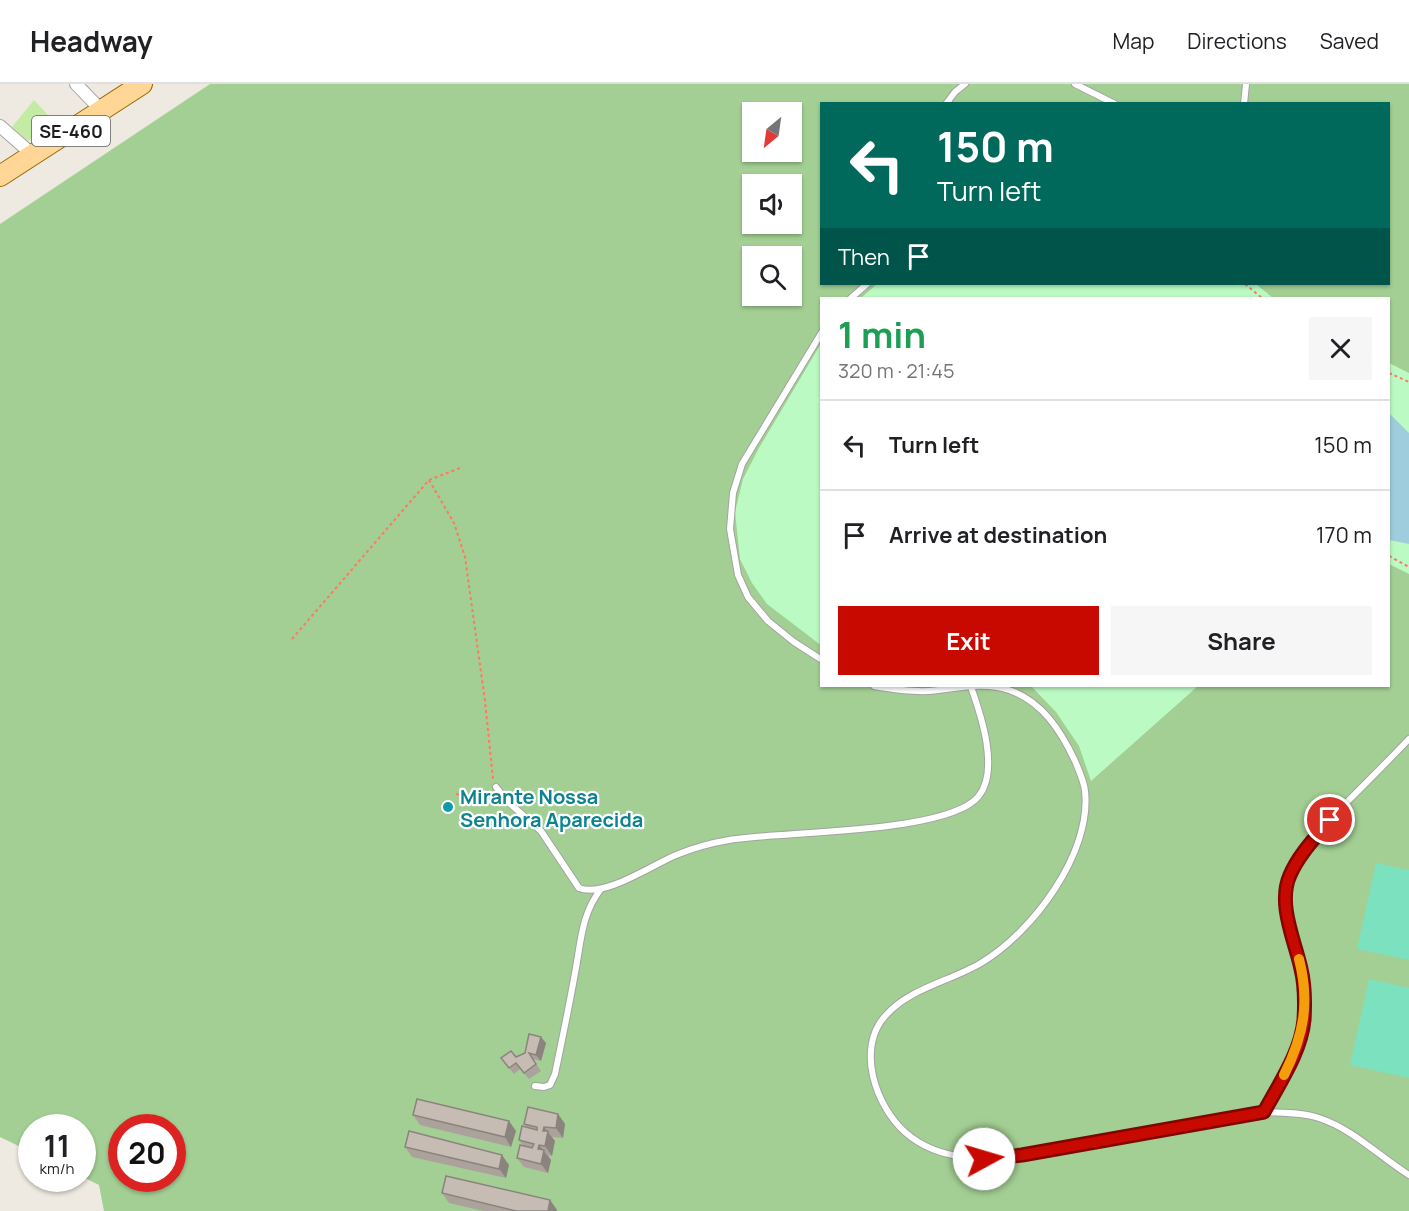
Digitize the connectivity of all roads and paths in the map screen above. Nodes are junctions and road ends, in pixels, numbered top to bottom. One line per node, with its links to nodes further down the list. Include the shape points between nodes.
1 (76, 84): 9 (street)
2 (142, 84): 9 (main road, SE-460)
3 (965, 84): 6 (lane)
4 (1075, 84): 7 (lane)
5 (1246, 84): 8 (lane)
6 (948, 102)
7 (1110, 102)
8 (1244, 102)
9 (102, 111): 11 (main road, SE-460)
10 (0, 126): 11 (street)
11 (33, 155): 12 (main road, SE-460)
12 (0, 176)
13 (866, 285): 15 (lane)
14 (1246, 285): 16 (path)
15 (852, 297)
16 (1261, 297)
17 (820, 335): 25 (lane, via 742,464 733,494 730,529 738,575 748,597 768,621)
18 (1390, 373): 19 (path)
19 (1409, 382)
20 (460, 468): 21 (path)
21 (429, 480): 24 (path); 30 (path, via 454,523 465,557)
22 (1390, 557): 23 (path)
23 (1409, 567)
24 (292, 639)
25 (820, 659)
26 (882, 687): 27 (lane, via 912,691)
27 (971, 687): 33 (lane, via 984,726 988,762 982,790 967,805 919,821 874,828 717,842 678,854)
28 (998, 687): 35 (lane, via 1042,710 1056,725 1085,789 1084,815 1069,862 1041,909 1021,933 981,964 908,997 885,1015 878,1026 871,1051 873,1074 893,1120 915,1141 929,1148 947,1155 984,1159)
29 (1409, 739): 35 (lane, via 1330,820 1289,876 1287,909 1302,971 1304,1021 1299,1043)
30 (496, 788): 32 (lane)
31 (456, 795): 32 (path)
32 (515, 808): 33 (lane, via 541,831 579,888)
33 (601, 888): 34 (lane, via 583,921 555,1074 550,1085)
34 (536, 1086)
35 (1264, 1112): 36 (lane, via 1306,1115 1329,1122)
36 (1409, 1175)

